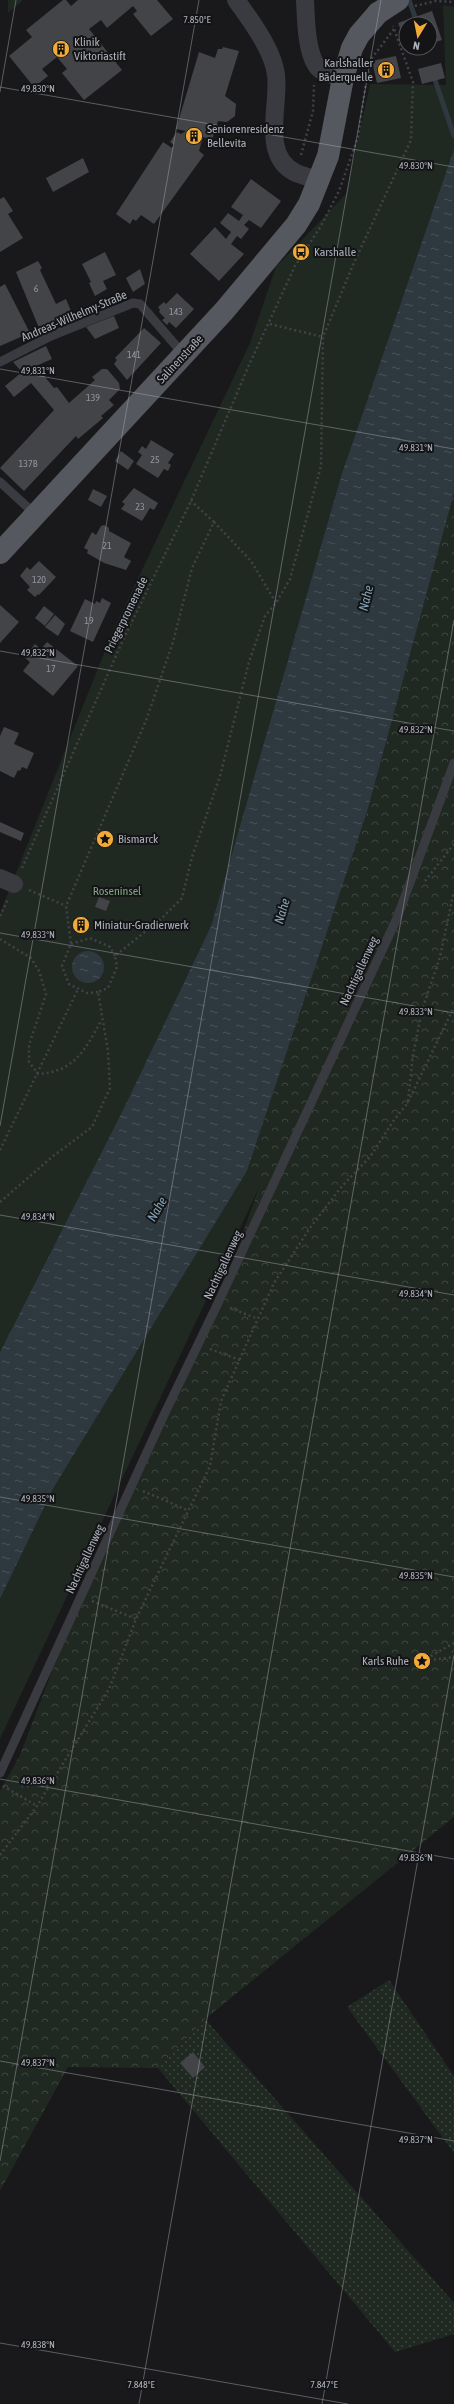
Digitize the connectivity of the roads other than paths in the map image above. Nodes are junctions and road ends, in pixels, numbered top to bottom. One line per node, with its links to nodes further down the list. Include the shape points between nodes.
1 (236, 0): 5 (street, via 260,32 276,74 275,149 284,163 296,172)
2 (305, 0): 4 (street, via 308,38 316,65 325,73)
3 (405, 4): 4 (main road, Salinenstraße, bridge, via 378,12 359,34)
4 (343, 78): 5 (main road, Salinenstraße, via 331,146)
5 (320, 181): 6 (main road, Salinenstraße, via 292,230)
6 (184, 355): 7 (lane, Andreas-Wilhelmy-Straße, via 140,304 133,303 52,336); 9 (main road, Salinenstraße)
7 (0, 362)
8 (0, 482): 9 (lane)
9 (36, 515): 10 (main road, Salinenstraße)
10 (0, 553)
11 (454, 763): 12 (lane, Nachtigallenweg, via 397,918 163,1417)
12 (0, 1773)

